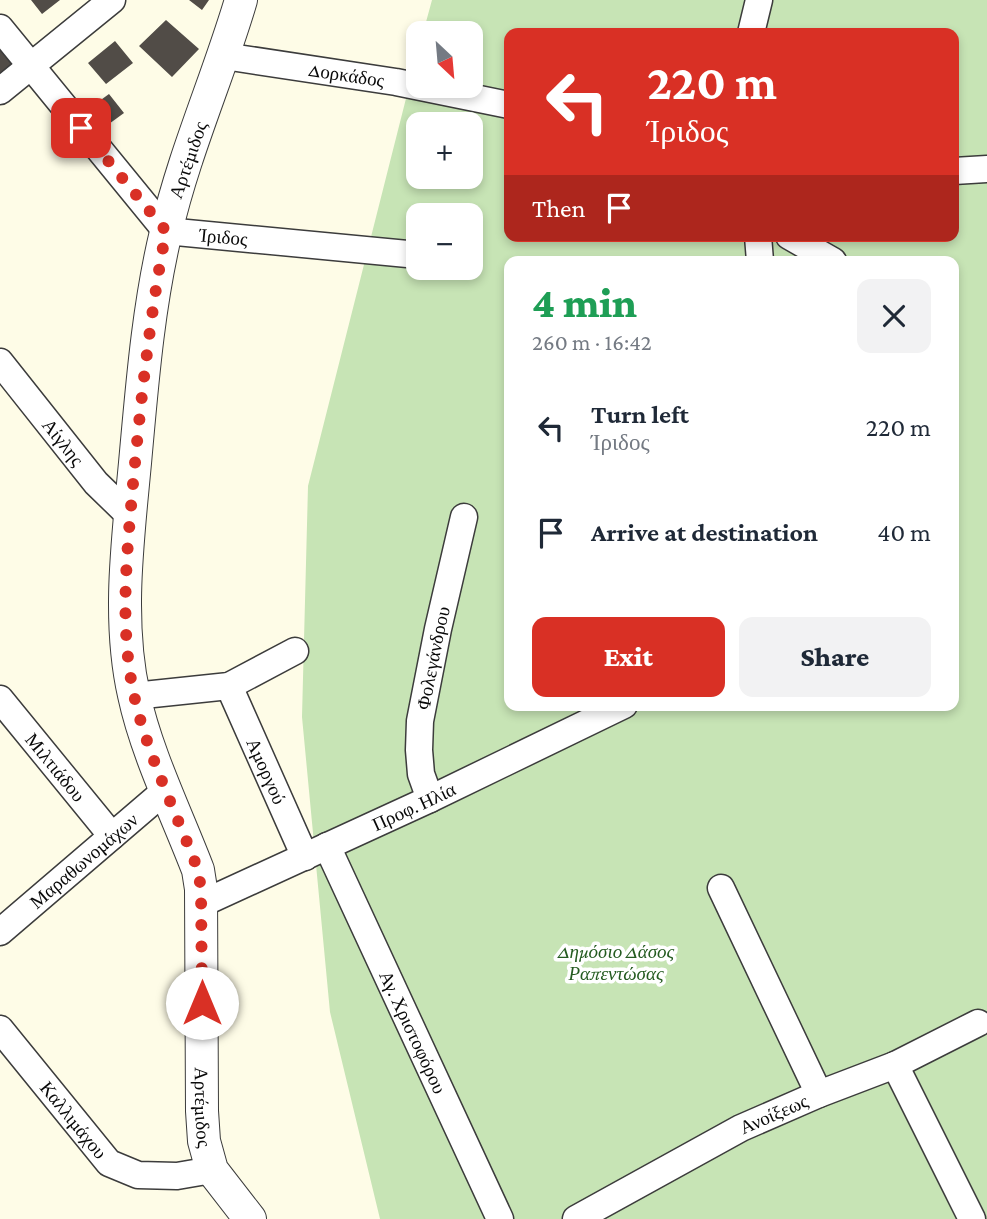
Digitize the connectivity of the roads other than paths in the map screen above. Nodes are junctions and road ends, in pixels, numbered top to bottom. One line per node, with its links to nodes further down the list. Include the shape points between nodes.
1 (112, 0): 7 (street)
2 (241, 0): 6 (street, Αρτέμιδος)
3 (759, 0): 5 (street)
4 (0, 28): 7 (street)
5 (752, 28)
6 (225, 57): 9 (street, Δορκάδος, via 396,82); 12 (street, Αρτέμιδος)
7 (30, 67): 8 (street); 12 (street)
8 (0, 91)
9 (504, 104)
10 (987, 169): 11 (street)
11 (959, 171)
12 (166, 231): 14 (street, Ίριδος); 17 (street, Αρτέμιδος, via 153,298)
13 (800, 242): 15 (street)
14 (406, 254)
15 (824, 256)
16 (0, 362): 17 (street, Αίγλης, via 96,483)
17 (130, 516): 21 (street, Αρτέμιδος, via 125,608)
18 (464, 517): 25 (street, Φολεγάνδρου, via 420,720 421,774)
19 (295, 651): 20 (street)
20 (229, 686): 21 (street); 27 (street, Αμοργού)
21 (134, 696): 24 (street, Αρτέμιδος)
22 (0, 699): 26 (street, Μιλτιάδου)
23 (612, 711): 25 (street, Προφ. Ηλία)
24 (167, 789): 26 (street, Μαραθωνομάχων); 29 (street, Αρτέμιδος, via 198,870)
25 (430, 799): 27 (street, Προφ. Ηλία)
26 (112, 836): 30 (street, Μαραθωνομάχων)
27 (316, 851): 29 (street, Προφ. Ηλία); 37 (street, Αγ. Χριστοφόρου)
28 (721, 888): 34 (street)
29 (201, 904): 35 (street, Αρτέμιδος, via 202,1125)
30 (0, 932)
31 (978, 1023): 33 (street, Ανοίξεως)
32 (0, 1029): 35 (street, Καλλιμάχου, via 108,1163 138,1175 177,1176)
33 (895, 1065): 34 (street, Ανοίξεως); 39 (street)
34 (819, 1094): 38 (street, Ανοίξεως, via 741,1128)
35 (212, 1170): 36 (street, Αρτέμιδος)
36 (250, 1219)
37 (500, 1219)
38 (576, 1219)
39 (972, 1219)

